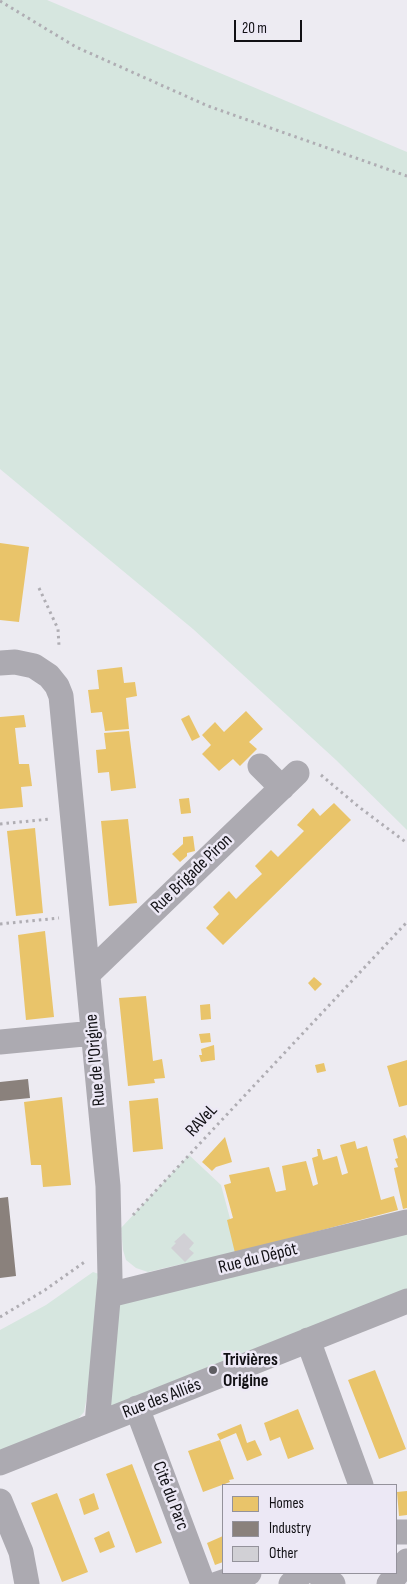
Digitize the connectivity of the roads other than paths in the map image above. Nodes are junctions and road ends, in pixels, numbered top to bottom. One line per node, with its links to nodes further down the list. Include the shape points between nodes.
1 (0, 664): 3 (street, Rue de l'Origine, via 15,662 34,666 49,676 61,696)
2 (260, 766): 3 (street, Rue Brigade Piron, via 289,781)
3 (88, 974): 4 (street, Rue de l'Origine)
4 (94, 1033): 5 (street); 7 (street, Rue de l'Origine, via 108,1186)
5 (0, 1042)
6 (407, 1222): 7 (street, Rue du Dépôt)
7 (109, 1295): 11 (street, Rue de l'Origine)
8 (407, 1301): 9 (street, Rue des Alliés)
9 (308, 1340): 10 (street, Rue des Alliés); 13 (street)
10 (137, 1408): 11 (street, Rue des Alliés); 20 (street, Cité du Parc)
11 (97, 1424): 12 (street, Rue des Alliés)
12 (0, 1463)
13 (361, 1484)
14 (0, 1501): 19 (street, via 21,1552)
15 (407, 1561): 24 (street)
16 (246, 1574): 21 (street)
17 (301, 1574): 22 (street)
18 (318, 1574): 23 (street)
19 (27, 1584)
20 (203, 1584)
21 (217, 1584)
22 (291, 1584)
23 (333, 1584)
24 (390, 1584)

